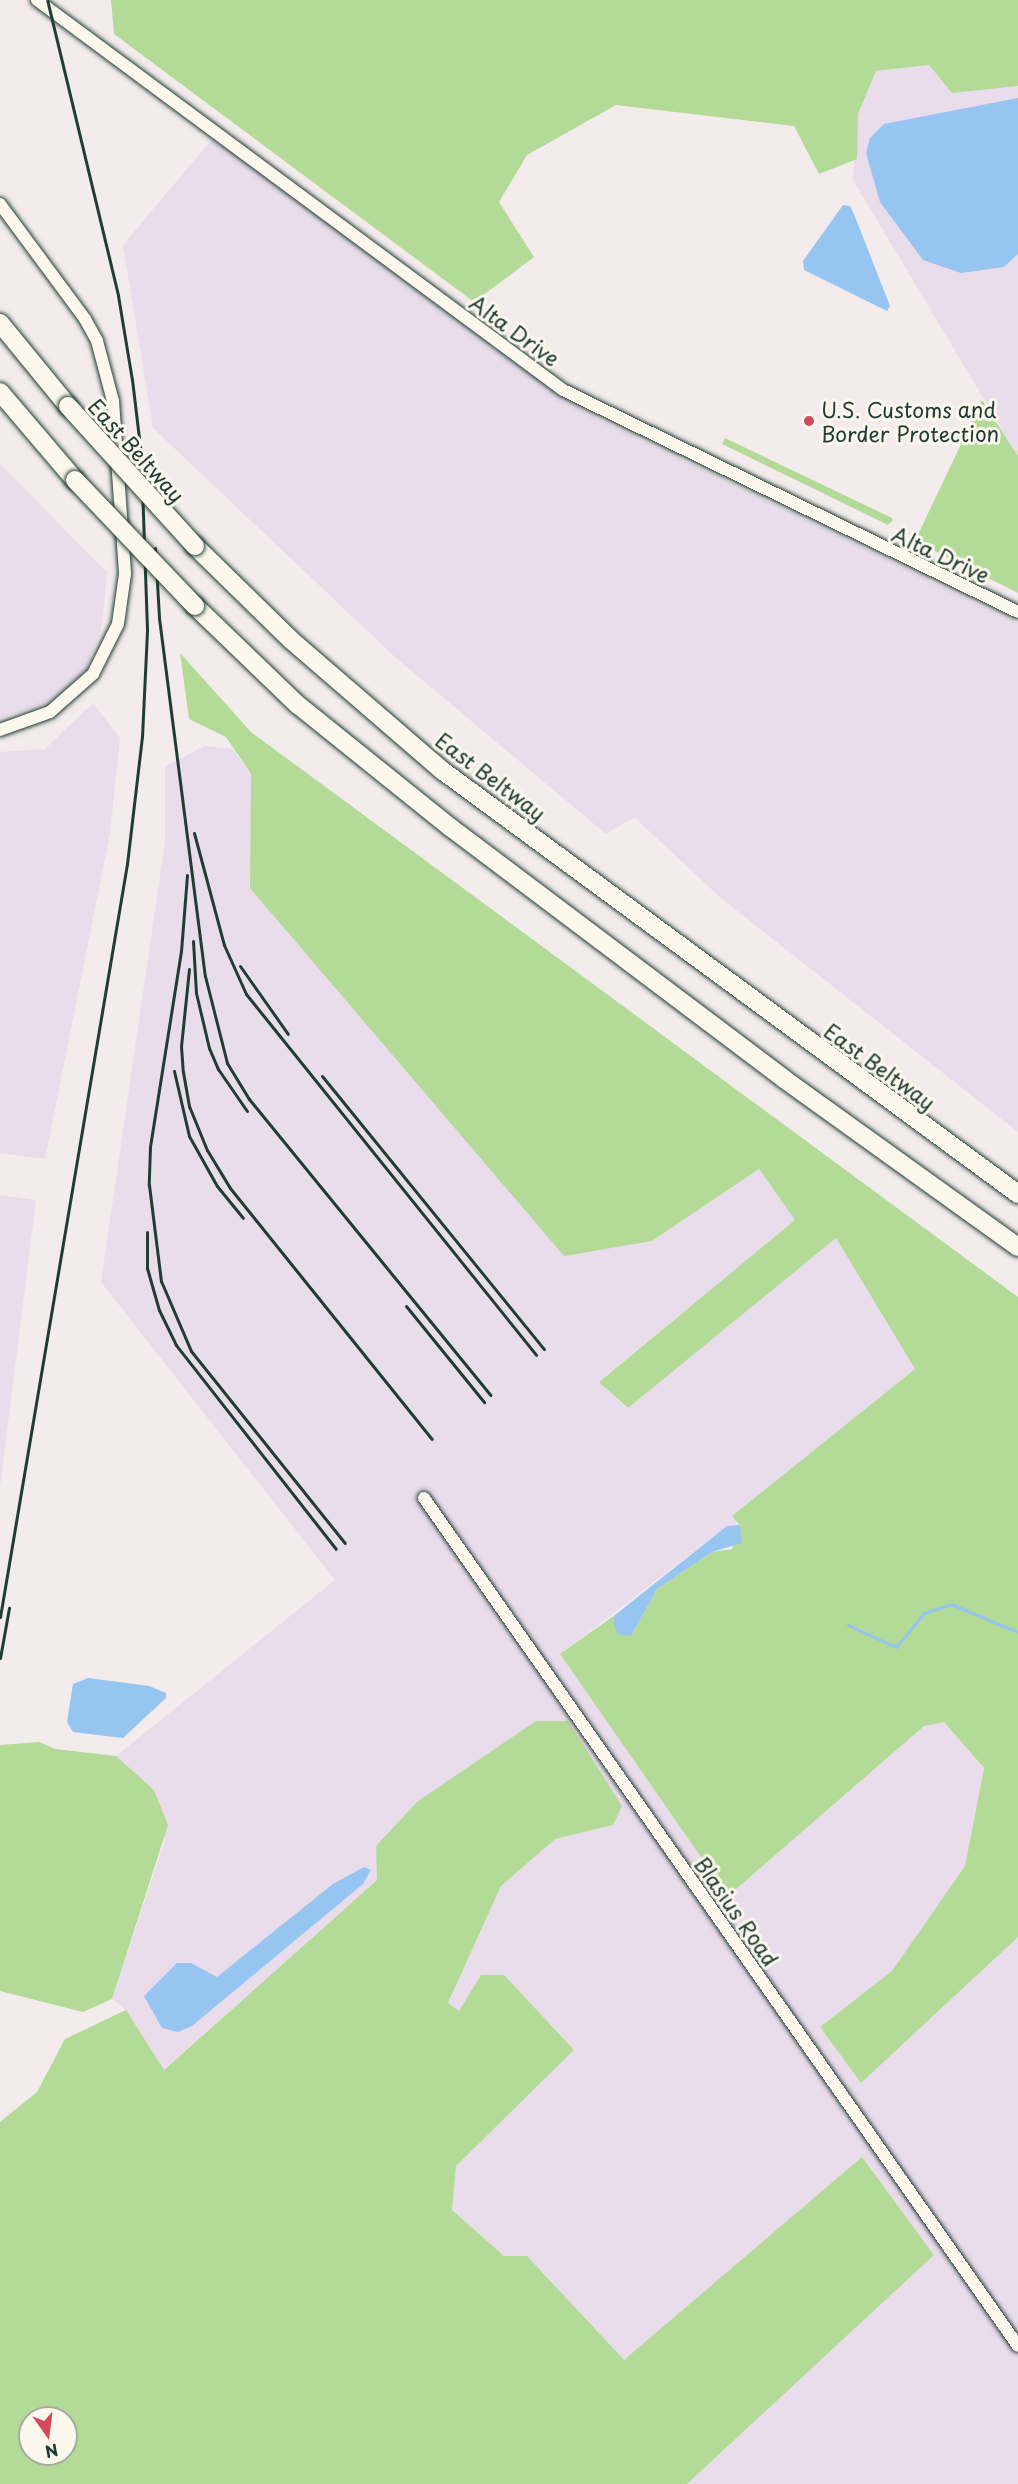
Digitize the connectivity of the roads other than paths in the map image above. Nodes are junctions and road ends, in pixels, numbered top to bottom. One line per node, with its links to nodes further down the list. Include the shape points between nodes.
1 (38, 0): 5 (street, Alta Drive, via 563,390)
2 (0, 204): 6 (street, via 85,319 104,362 117,438 125,574 118,624 93,674 50,712)
3 (0, 323): 7 (highway, East Beltway, bridge, via 68,406 195,546 291,640 443,771)
4 (0, 392): 8 (highway, bridge, via 75,480 195,606 298,705 450,827 784,1079)
5 (1018, 612)
6 (0, 730)
7 (1018, 1194)
8 (1018, 1247)
9 (424, 1498): 10 (street, Blasius Road)
10 (1018, 2346)

